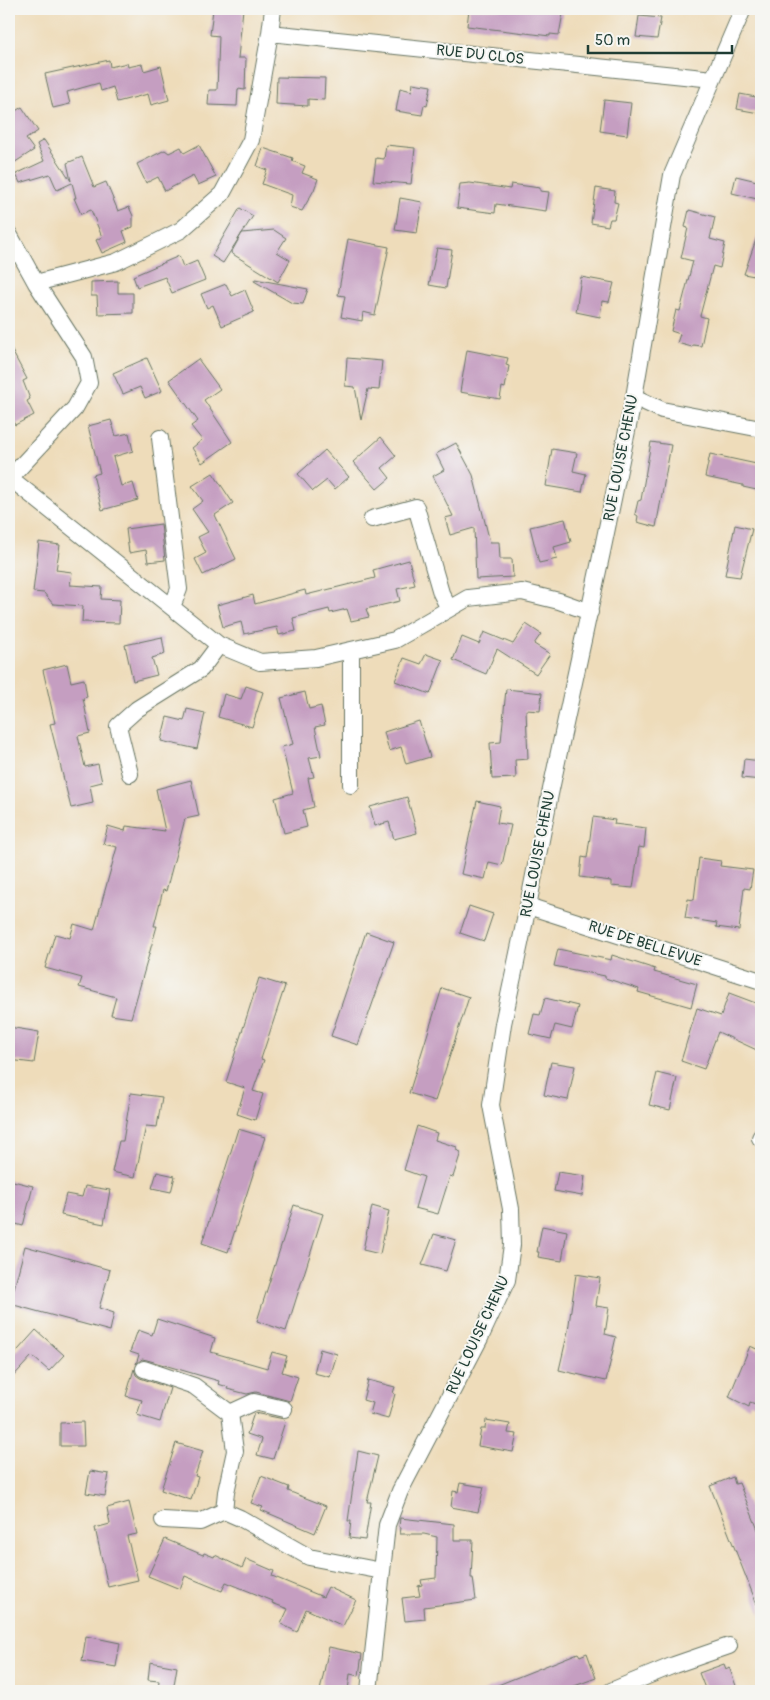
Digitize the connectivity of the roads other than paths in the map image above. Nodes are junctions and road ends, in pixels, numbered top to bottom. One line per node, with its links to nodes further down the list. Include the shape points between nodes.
1 (273, 9): 3 (street)
2 (743, 9): 4 (street, RUE LOUISE CHENU)
3 (270, 33): 4 (street, RUE DU CLOS); 6 (street, via 251,140 222,194 181,230 116,262)
4 (713, 79): 7 (street, RUE LOUISE CHENU, via 672,175)
5 (9, 234): 6 (street)
6 (36, 283): 10 (street, via 84,357 89,383 75,408)
7 (634, 397): 8 (street, via 662,410); 14 (street, RUE LOUISE CHENU)
8 (761, 429)
9 (160, 438): 12 (street, via 179,589)
10 (9, 479): 12 (street)
11 (372, 519): 13 (street, via 416,507)
12 (172, 607): 15 (street)
13 (448, 609): 14 (street, via 468,598 522,592 559,600); 16 (street, via 395,640)
14 (590, 612): 19 (street, RUE LOUISE CHENU)
15 (219, 644): 16 (street, via 260,662 316,658); 17 (street, via 201,669 137,709 118,726)
16 (351, 650): 18 (street)
17 (130, 774)
18 (351, 785)
19 (528, 906): 20 (street, RUE DE BELLEVUE); 26 (street, RUE LOUISE CHENU, via 490,1105 511,1209 512,1245 507,1280 400,1491 387,1525)
20 (761, 981)
21 (144, 1369): 23 (street, via 194,1386)
22 (284, 1409): 23 (street, via 254,1402)
23 (230, 1412): 24 (street, via 235,1451)
24 (224, 1511): 25 (street, via 200,1522); 26 (street, via 309,1557)
25 (163, 1520)
26 (382, 1572): 28 (street, RUE LOUISE CHENU)
27 (729, 1646): 29 (street)
28 (369, 1691)
29 (611, 1691)

